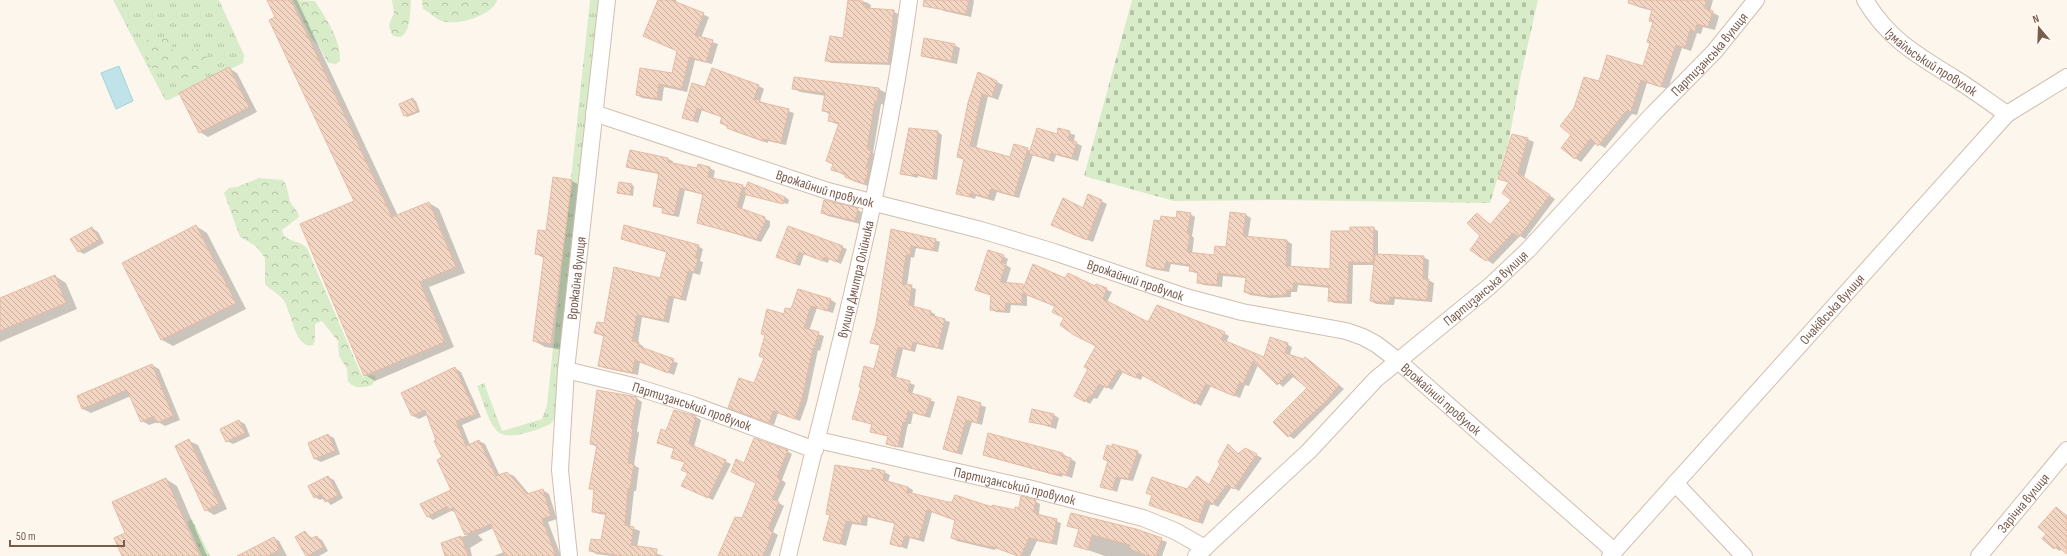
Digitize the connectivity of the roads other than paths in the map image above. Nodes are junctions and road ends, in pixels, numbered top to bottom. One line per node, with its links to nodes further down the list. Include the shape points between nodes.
1 (607, 0): 6 (street, Врожайна вулиця)
2 (909, 0): 8 (street, вулиця Дмитра Олійника, via 887,135)
3 (1756, 0): 9 (street, Партизанська вулиця, via 1714,52 1653,114 1528,250 1490,286)
4 (1865, 0): 7 (street, Ізмаїльський провулок, via 1896,39 1910,51)
5 (2067, 77): 7 (street, Очаківська вулиця)
6 (594, 113): 8 (street, Врожайний провулок, via 806,184); 10 (street, Врожайна вулиця)
7 (2006, 114): 13 (street, Очаківська вулиця)
8 (872, 202): 9 (street, Врожайний провулок, via 1054,252 1186,297 1242,312 1346,331 1376,344); 11 (street, вулиця Дмитра Олійника)
9 (1397, 360): 14 (street, Партизанська вулиця, via 1309,451); 15 (street, Врожайний провулок)
10 (566, 370): 11 (street, Партизанський провулок, via 633,386); 16 (street, Врожайна вулиця, via 560,470)
11 (816, 445): 14 (street, Партизанський провулок, via 1020,487 1143,518 1175,531); 17 (street, вулиця Дмитра Олійника)
12 (2067, 450): 19 (street, Зарічна вулиця)
13 (1675, 483): 15 (street, Очаківська вулиця); 18 (street)
14 (1201, 552)
15 (1612, 554)
16 (569, 556)
17 (788, 556)
18 (1744, 556)
19 (1979, 556)

